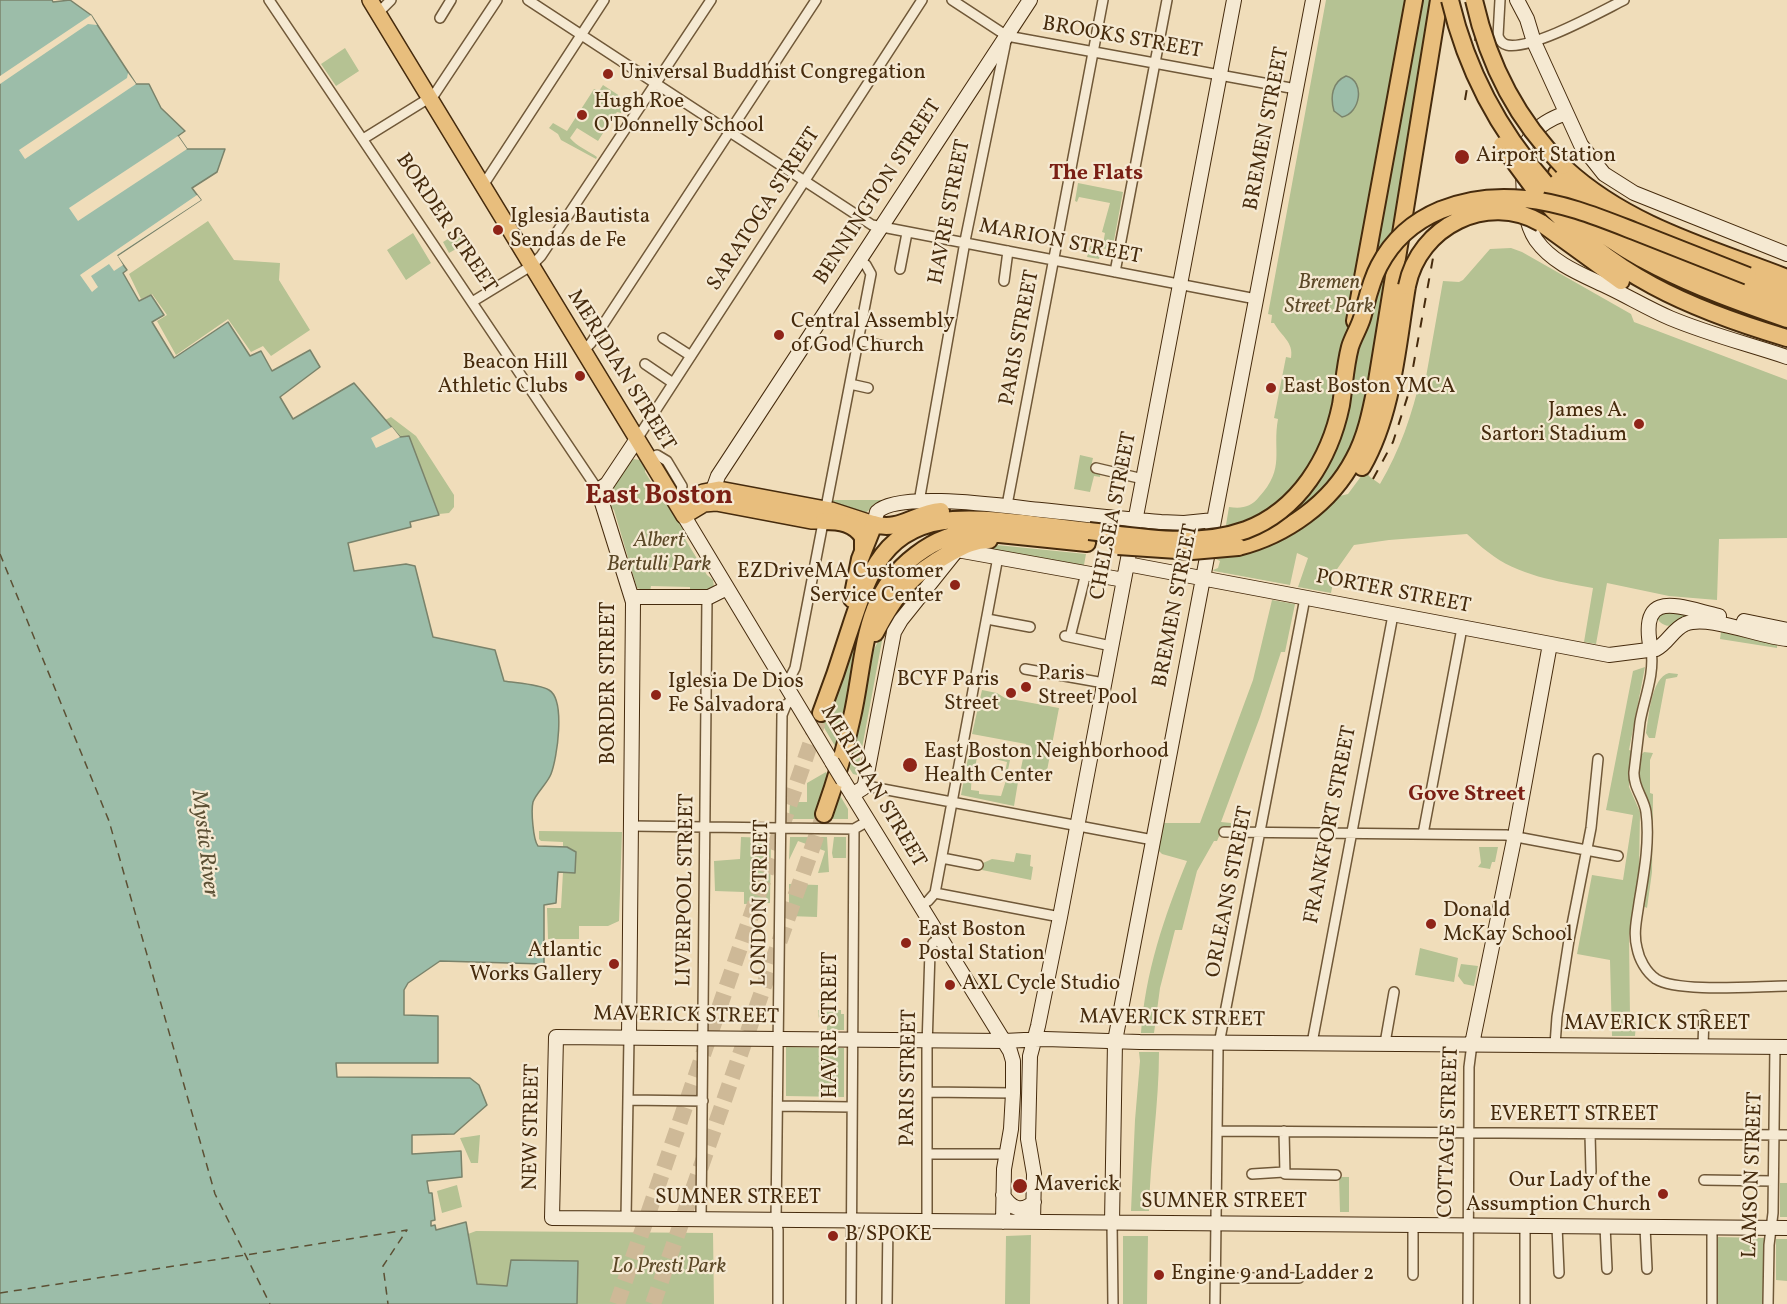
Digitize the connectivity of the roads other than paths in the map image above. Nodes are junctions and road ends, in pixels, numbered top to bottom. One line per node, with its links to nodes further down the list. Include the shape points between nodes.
1 (269, 0): 37 (street, BORDER STREET)
2 (391, 0): 24 (street)
3 (451, 0): 25 (street)
4 (497, 0): 34 (street)
5 (528, 0): 26 (street, MARION STREET)
6 (604, 0): 26 (street)
7 (711, 0): 32 (street)
8 (816, 0): 36 (street)
9 (922, 0): 40 (street, SARATOGA STREET)
10 (952, 0): 27 (street, BROOKS STREET)
11 (1030, 0): 27 (main road, BENNINGTON STREET)
12 (1103, 0): 29 (street, PARIS STREET)
13 (1167, 0): 30 (street)
14 (1234, 0): 31 (main road, CHELSEA STREET)
15 (1313, 0): 33 (main road, BREMEN STREET)
16 (1414, 0): 65 (highway, bridge)
17 (1439, 0): 38 (highway)
18 (1452, 0): 38 (highway); 39 (highway, bridge, via 1482,111 1509,157)
19 (1474, 0): 39 (highway, bridge, via 1502,98)
20 (1500, 0): 28 (street, via 1498,36 1504,44)
21 (1512, 0): 28 (main road, via 1520,23)
22 (1517, 0): 28 (main road)
23 (1624, 0): 28 (street)
24 (374, 7): 34 (main road, MERIDIAN STREET)
25 (440, 18)
26 (581, 35): 32 (street, MARION STREET); 41 (street)
27 (1007, 36): 29 (street, BROOKS STREET); 42 (main road, BENNINGTON STREET); 44 (street, HAVRE STREET)
28 (1534, 42): 35 (main road)
29 (1093, 51): 30 (street, BROOKS STREET); 48 (street, PARIS STREET)
30 (1154, 62): 31 (street, BROOKS STREET); 51 (street)
31 (1220, 75): 33 (street, BROOKS STREET); 54 (main road, CHELSEA STREET)
32 (656, 84): 36 (street, MARION STREET); 49 (street, via 542,256)
33 (1296, 89): 56 (main road, BREMEN STREET)
34 (430, 99): 37 (street); 41 (main road, MERIDIAN STREET)
35 (1566, 113): 46 (main road, via 1588,156 1613,181); 68 (main road, via 1544,123 1524,145 1522,156 1526,212 1532,231 1545,250 1563,264 1658,312)
36 (730, 132): 40 (street, MARION STREET); 66 (street)
37 (363, 139): 57 (street, BORDER STREET)
38 (1411, 174): 74 (highway, via 1373,404)
39 (1550, 178): 52 (highway, via 1601,197 1641,220); 58 (highway, via 1655,251 1701,273); 59 (highway, via 1590,225 1638,257 1699,288); 60 (highway, via 1555,213 1587,243 1628,273 1680,300)
40 (805, 181): 42 (street, MARION STREET, via 869,224); 67 (street, SARATOGA STREET)
41 (482, 186): 49 (main road, MERIDIAN STREET)
42 (881, 227): 43 (street, MARION STREET); 47 (main road, BENNINGTON STREET)
43 (908, 233): 44 (street, MARION STREET); 50 (street)
44 (966, 243): 45 (street, MARION STREET); 79 (street, HAVRE STREET)
45 (1008, 251): 48 (street, MARION STREET); 53 (street)
46 (1787, 254)
47 (859, 260): 63 (street, via 871,274); 78 (main road, BENNINGTON STREET, via 718,476)
48 (1054, 260): 51 (street, MARION STREET); 80 (street, PARIS STREET)
49 (531, 266): 57 (street); 66 (main road, MERIDIAN STREET)
50 (900, 269)
51 (1115, 272): 54 (street, MARION STREET)
52 (1787, 278)
53 (1004, 281)
54 (1180, 284): 56 (street, MARION STREET); 76 (main road, CHELSEA STREET)
55 (1787, 292): 65 (highway, bridge, via 1570,208 1519,198 1468,201 1426,216 1392,246 1371,283)
56 (1256, 299): 84 (main road, BREMEN STREET)
57 (472, 302): 77 (street, BORDER STREET)
58 (1787, 304)
59 (1787, 319)
60 (1745, 326): 62 (highway); 74 (highway, bridge, via 1724,324 1635,288 1605,271 1541,223 1521,214 1500,211 1454,221 1422,249 1412,267 1384,415 1376,439)
61 (663, 338): 67 (street)
62 (1787, 338)
63 (858, 340): 64 (street); 71 (street)
64 (884, 346)
65 (1350, 347): 89 (highway, bridge, via 1337,419 1324,457 1301,491 1274,515 1244,530 1206,538)
66 (583, 351): 73 (main road, MERIDIAN STREET)
67 (691, 356): 70 (street, SARATOGA STREET)
68 (1787, 357)
69 (645, 364): 70 (street)
70 (674, 383): 73 (street, SARATOGA STREET)
71 (850, 384): 72 (street); 82 (street)
72 (868, 388)
73 (637, 439): 77 (main road, via 607,484); 81 (main road, MERIDIAN STREET)
74 (1357, 465): 89 (highway, bridge, via 1336,501 1284,538 1185,551)
75 (1096, 468): 76 (street)
76 (1143, 479): 83 (main road, CHELSEA STREET)
77 (598, 490): 99 (main road, BORDER STREET)
78 (713, 496): 81 (main road, via 704,504); 82 (main road, via 812,520)
79 (919, 502): 80 (main road); 86 (main road, via 883,507 876,513)
80 (1007, 505): 83 (main road)
81 (681, 511): 97 (main road, MERIDIAN STREET)
82 (825, 515): 86 (main road); 91 (highway, via 854,527 863,537); 115 (street, via 795,668)
83 (1135, 520): 85 (main road); 93 (main road, CHELSEA STREET)
84 (1214, 520): 85 (main road); 95 (main road, BREMEN STREET)
85 (1174, 523): 95 (main road)
86 (874, 524): 87 (highway, via 891,527 920,515 945,511 1012,518); 91 (highway)
87 (1036, 526): 89 (highway); 106 (highway, via 956,520 912,532 891,546 876,563 863,588)
88 (1022, 536): 89 (highway); 90 (highway, via 976,541); 112 (highway, via 963,533 921,552 897,573 879,599)
89 (1088, 537)
90 (957, 550): 92 (main road); 112 (highway, via 910,580); 120 (main road, via 894,632 865,784)
91 (863, 551): 106 (highway, via 853,587)
92 (998, 557): 94 (main road); 102 (street)
93 (1127, 564): 95 (main road, PORTER STREET); 96 (main road, CHELSEA STREET)
94 (1086, 573): 96 (main road); 111 (street, via 1067,637)
95 (1196, 577): 98 (main road, PORTER STREET); 134 (main road, BREMEN STREET)
96 (1124, 580): 111 (main road, CHELSEA STREET)
97 (727, 588): 100 (main road); 115 (main road, MERIDIAN STREET)
98 (1299, 596): 101 (main road, PORTER STREET); 130 (street, ORLEANS STREET)
99 (632, 597): 100 (main road); 124 (main road, BORDER STREET)
100 (707, 597): 126 (street, LIVERPOOL STREET)
101 (1393, 615): 105 (main road, PORTER STREET); 131 (street, FRANKFORT STREET)
102 (987, 618): 103 (street); 121 (street)
103 (1030, 627)
104 (1648, 627): 107 (main road, via 1654,611 1672,606); 108 (main road, via 1656,638); 113 (main road)
105 (1462, 628): 110 (main road, PORTER STREET); 132 (street)
106 (850, 630): 118 (highway)
107 (1787, 630)
108 (1671, 635): 109 (main road, PORTER STREET, via 1680,626 1697,621); 113 (main road, PORTER STREET, via 1663,645)
109 (1787, 639)
110 (1550, 644): 113 (main road, PORTER STREET, via 1609,656); 133 (main road, COTTAGE STREET)
111 (1111, 646): 116 (main road, CHELSEA STREET)
112 (866, 649): 122 (highway, via 848,738)
113 (1651, 650): 143 (street, via 1652,669 1634,777 1646,812 1646,850 1635,931 1637,948 1649,974 1677,987)
114 (1025, 669): 116 (street)
115 (784, 682): 117 (main road, MERIDIAN STREET)
116 (1104, 683): 125 (main road, CHELSEA STREET)
117 (794, 698): 120 (main road, MERIDIAN STREET, bridge, via 843,780); 127 (street, LONDON STREET, via 783,713)
118 (821, 713)
119 (1598, 759): 135 (street)
120 (857, 792): 121 (street, via 872,787); 123 (main road, MERIDIAN STREET)
121 (952, 802): 125 (street); 137 (street)
122 (824, 814)
123 (868, 821): 128 (street); 140 (main road, MERIDIAN STREET)
124 (631, 826): 126 (street); 147 (main road, BORDER STREET)
125 (1078, 826): 134 (street); 141 (main road, CHELSEA STREET)
126 (706, 827): 127 (street); 148 (street, LIVERPOOL STREET)
127 (781, 828): 128 (street); 149 (street, LONDON STREET)
128 (854, 829): 150 (street, HAVRE STREET)
129 (1224, 832): 130 (street)
130 (1260, 832): 131 (street); 155 (street, ORLEANS STREET)
131 (1352, 833): 132 (street); 156 (street, FRANKFORT STREET)
132 (1423, 834): 133 (street)
133 (1514, 836): 135 (street); 158 (main road, COTTAGE STREET)
134 (1153, 840): 154 (main road, BREMEN STREET)
135 (1587, 850): 136 (street); 159 (street, via 1569,940)
136 (1618, 856)
137 (942, 858): 138 (street); 139 (street)
138 (978, 865)
139 (935, 893): 140 (street); 141 (street)
140 (920, 906): 142 (main road, MERIDIAN STREET)
141 (1060, 917): 152 (main road, CHELSEA STREET)
142 (939, 938): 151 (street, PARIS STREET, via 930,951); 153 (main road, MERIDIAN STREET)
143 (1787, 986)
144 (1394, 992): 157 (street)
145 (1704, 1015): 160 (street)
146 (556, 1036): 147 (main road, MAVERICK STREET); 184 (main road, NEW STREET)
147 (629, 1037): 148 (main road, MAVERICK STREET); 164 (street, BORDER STREET)
148 (703, 1038): 149 (main road, MAVERICK STREET); 165 (street, LIVERPOOL STREET)
149 (778, 1039): 150 (main road, MAVERICK STREET); 166 (street, LONDON STREET)
150 (853, 1039): 151 (main road, MAVERICK STREET); 167 (street, HAVRE STREET)
151 (927, 1040): 153 (main road, MAVERICK STREET); 162 (street, PARIS STREET)
152 (1034, 1040): 153 (main road, MAVERICK STREET); 154 (main road, MAVERICK STREET); 183 (main road, CHELSEA STREET, via 1029,1061 1028,1139 1034,1167)
153 (1004, 1041): 163 (main road, MERIDIAN STREET, via 1012,1055)
154 (1115, 1041): 155 (main road, MAVERICK STREET); 193 (main road, BREMEN STREET)
155 (1219, 1042): 156 (main road, MAVERICK STREET); 168 (street, ORLEANS STREET)
156 (1312, 1043): 157 (main road, MAVERICK STREET)
157 (1385, 1043): 158 (main road, MAVERICK STREET)
158 (1472, 1044): 159 (main road, MAVERICK STREET); 170 (street, COTTAGE STREET)
159 (1555, 1045): 160 (main road, MAVERICK STREET)
160 (1703, 1046): 161 (main road, MAVERICK STREET)
161 (1781, 1046): 172 (street, LAMSON STREET)
162 (927, 1092): 163 (street); 174 (street, PARIS STREET)
163 (1013, 1093): 175 (main road, MERIDIAN STREET)
164 (628, 1100): 165 (street); 185 (street, BORDER STREET)
165 (703, 1101): 186 (street, LIVERPOOL STREET)
166 (778, 1106): 167 (street); 187 (street, LONDON STREET)
167 (852, 1107): 188 (street, HAVRE STREET)
168 (1217, 1131): 169 (street, EVERETT STREET); 194 (street, ORLEANS STREET)
169 (1284, 1131): 170 (street, EVERETT STREET); 176 (street)
170 (1469, 1133): 171 (street, EVERETT STREET); 196 (street, COTTAGE STREET)
171 (1590, 1134): 172 (street, EVERETT STREET); 177 (street)
172 (1774, 1136): 173 (street, EVERETT STREET); 181 (street, LAMSON STREET)
173 (1787, 1136)
174 (927, 1154): 175 (street); 190 (street, PARIS STREET)
175 (1007, 1154): 182 (main road, MERIDIAN STREET)
176 (1284, 1172): 178 (street); 179 (street)
177 (1591, 1172)
178 (1252, 1174)
179 (1336, 1175)
180 (1704, 1180): 181 (street)
181 (1773, 1181): 202 (street, LAMSON STREET)
182 (1003, 1195): 183 (main road, via 1017,1209); 191 (main road, MERIDIAN STREET)
183 (1034, 1202): 192 (main road, CHELSEA STREET)
184 (552, 1218): 185 (main road, SUMNER STREET)
185 (627, 1219): 186 (main road, SUMNER STREET)
186 (701, 1220): 187 (main road, SUMNER STREET)
187 (776, 1220): 188 (main road, SUMNER STREET); 210 (street, LONDON STREET)
188 (851, 1221): 189 (main road, SUMNER STREET); 211 (street, HAVRE STREET)
189 (888, 1221): 190 (main road, SUMNER STREET); 212 (street)
190 (927, 1221): 191 (main road, SUMNER STREET)
191 (1003, 1222): 192 (main road, SUMNER STREET)
192 (1033, 1222): 193 (main road, SUMNER STREET)
193 (1112, 1223): 194 (main road, SUMNER STREET); 213 (street)
194 (1215, 1224): 195 (main road, SUMNER STREET); 208 (street, ORLEANS STREET)
195 (1413, 1225): 196 (main road, SUMNER STREET); 207 (street)
196 (1468, 1225): 197 (main road, SUMNER STREET); 215 (street, COTTAGE STREET)
197 (1525, 1226): 198 (main road, SUMNER STREET); 216 (street)
198 (1557, 1226): 199 (main road, SUMNER STREET); 206 (street)
199 (1605, 1226): 200 (main road, SUMNER STREET); 204 (street)
200 (1645, 1227): 201 (main road, SUMNER STREET); 205 (street)
201 (1712, 1227): 202 (main road, SUMNER STREET); 217 (street)
202 (1771, 1227): 203 (main road, SUMNER STREET); 218 (street, LAMSON STREET)
203 (1787, 1228)
204 (1606, 1269)
205 (1647, 1269)
206 (1559, 1273)
207 (1413, 1275)
208 (1215, 1278): 209 (street); 214 (street, ORLEANS STREET)
209 (1299, 1278)
210 (777, 1304)
211 (851, 1304)
212 (887, 1304)
213 (1113, 1304)
214 (1215, 1304)
215 (1468, 1304)
216 (1525, 1304)
217 (1712, 1304)
218 (1768, 1304)

